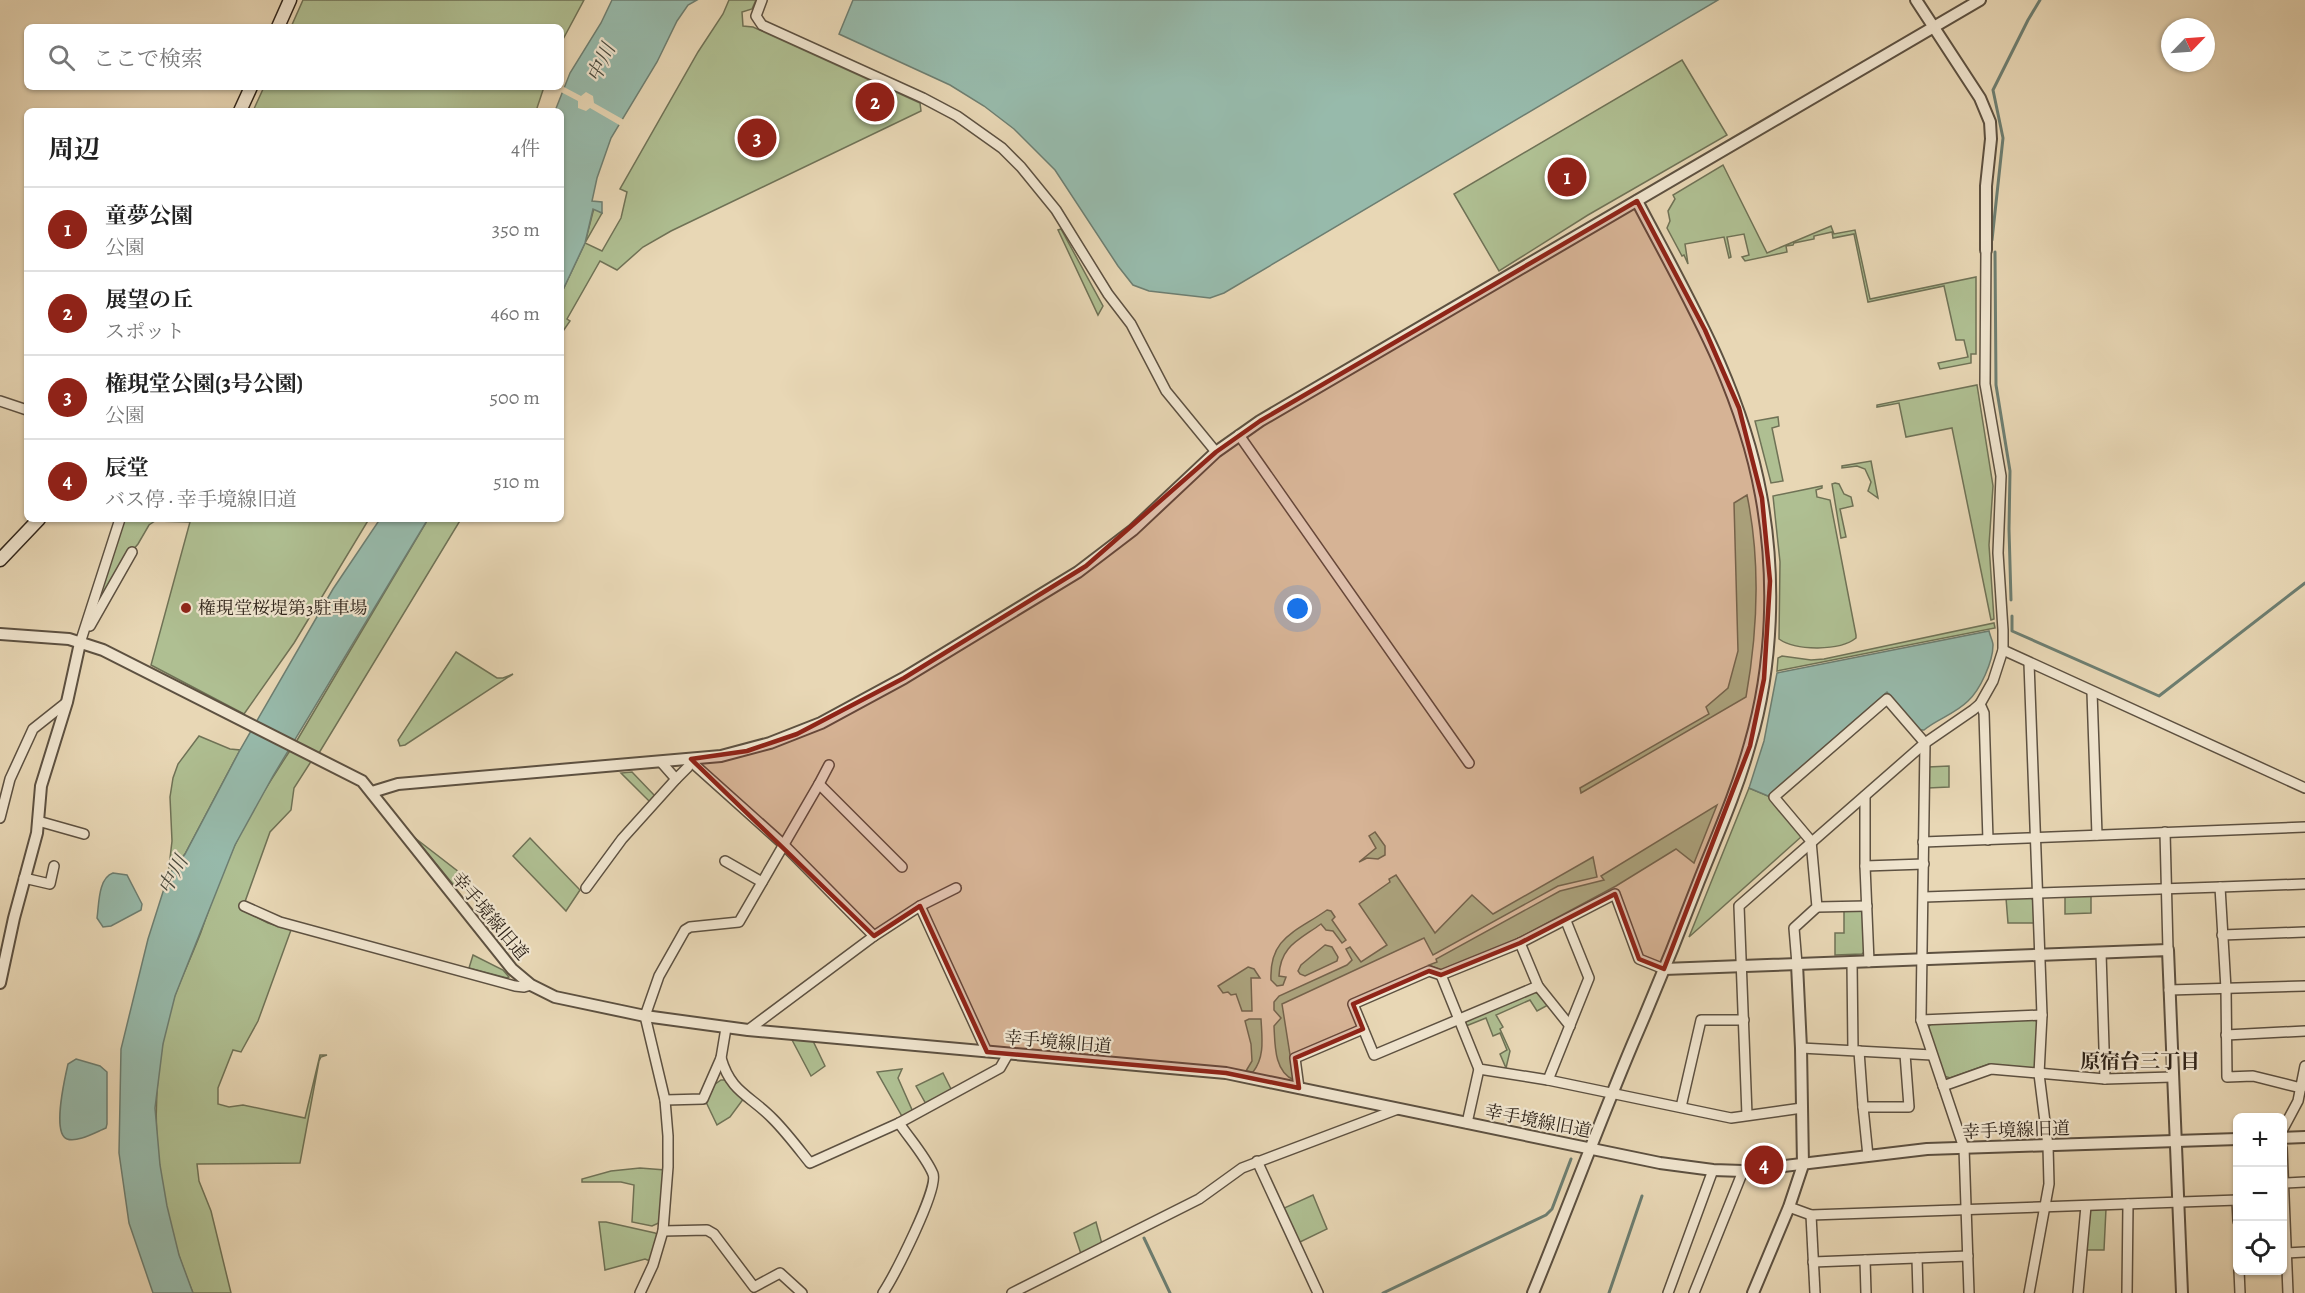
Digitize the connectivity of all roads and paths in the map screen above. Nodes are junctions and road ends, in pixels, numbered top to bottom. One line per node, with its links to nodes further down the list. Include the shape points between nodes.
1 (290, 0): 5 (main road)
2 (762, 0): 14 (street, via 756,16 762,25 957,116 986,135 1021,167 1056,210 1128,319 1173,401)
3 (1916, 0): 6 (street)
4 (1980, 0): 6 (street)
5 (279, 24)
6 (1933, 28): 9 (street); 10 (street, via 1980,98 1990,122)
7 (250, 90): 8 (main road)
8 (241, 108)
9 (1636, 201): 13 (street); 78 (street, via 1705,330 1739,408 1762,498 1770,581 1764,679 1750,746)
10 (1986, 250): 21 (street, via 1985,384 2001,476 1998,553)
11 (0, 401): 12 (street)
12 (24, 409)
13 (1239, 435): 14 (street); 29 (street)
14 (1216, 452): 27 (street, via 1133,530 1078,572 904,678 797,734 747,751)
15 (36, 522): 18 (main road)
16 (119, 522): 20 (street)
17 (132, 552): 20 (street)
18 (0, 560)
19 (0, 634): 20 (street, 幸手境線旧道)
20 (83, 638): 24 (street); 34 (street, 幸手境線旧道, via 362,781)
21 (2003, 650): 22 (street); 25 (street)
22 (2029, 663): 23 (street); 42 (street)
23 (2092, 692): 33 (street); 41 (street)
24 (67, 702): 36 (street, via 33,729 10,779); 37 (street, via 41,786)
25 (1980, 704): 26 (street); 43 (street, via 1984,713)
26 (1925, 743): 35 (street); 44 (street, via 1887,699 1774,797); 45 (street)
27 (691, 759): 28 (street); 31 (street); 46 (street)
28 (661, 762): 31 (street); 34 (street, via 398,784)
29 (1469, 763)
30 (829, 765): 32 (street)
31 (676, 779): 56 (street, via 622,839)
32 (819, 784): 46 (street); 51 (street)
33 (2305, 788)
34 (372, 792): 81 (street, 幸手境線旧道, via 504,962)
35 (1865, 796): 44 (street); 50 (street)
36 (0, 818)
37 (38, 821): 40 (street); 52 (street)
38 (2305, 827): 39 (street)
39 (2165, 832): 41 (street); 58 (street)
40 (84, 834)
41 (2097, 835): 42 (street)
42 (2036, 839): 43 (street); 59 (street)
43 (1988, 840): 45 (street)
44 (1811, 841): 64 (street); 77 (street, via 1739,906)
45 (1923, 842): 48 (street)
46 (783, 844): 53 (street); 68 (street)
47 (725, 861): 53 (street)
48 (1924, 864): 50 (street); 60 (street)
49 (54, 866): 52 (street, via 50,884)
50 (1865, 866): 63 (street)
51 (902, 867)
52 (24, 878): 80 (street)
53 (762, 882): 87 (street, via 739,922 685,930 659,976)
54 (2305, 884): 55 (street)
55 (2220, 887): 58 (street); 67 (street)
56 (586, 888)
57 (956, 888): 62 (street)
58 (2167, 889): 59 (street); 70 (street)
59 (2038, 894): 60 (street); 72 (street)
60 (1924, 897): 73 (street)
61 (244, 906): 81 (street, via 280,922 514,986)
62 (920, 906): 68 (street); 99 (street)
63 (1867, 906): 64 (street); 75 (street)
64 (1817, 907): 76 (street, via 1794,928)
65 (1566, 921): 69 (street); 78 (street, via 1615,894 1639,959); 91 (street, via 1589,978)
66 (2305, 932): 67 (street)
67 (2223, 935): 84 (street)
68 (874, 936): 94 (street)
69 (1520, 943): 79 (street); 82 (street)
70 (2168, 950): 71 (street); 85 (street)
71 (2101, 953): 72 (street); 108 (street)
72 (2040, 956): 73 (street); 86 (street)
73 (1922, 960): 75 (street); 90 (street)
74 (1852, 962): 75 (street); 76 (street); 98 (street)
75 (1869, 962)
76 (1797, 964): 77 (street); 97 (street)
77 (1741, 966): 78 (street); 89 (street)
78 (1664, 969): 113 (street)
79 (1441, 975): 88 (street); 93 (street, via 1429,971 1353,1004)
80 (0, 983)
81 (531, 985): 87 (street, 幸手境線旧道, via 555,997)
82 (1538, 986): 88 (street); 91 (street)
83 (2305, 986): 84 (street)
84 (2226, 989): 85 (street); 96 (street)
85 (2169, 990): 107 (street)
86 (2042, 1015): 90 (street); 106 (street)
87 (645, 1016): 92 (street, 幸手境線旧道); 114 (street)
88 (1459, 1019): 93 (street, via 1374,1054); 105 (street)
89 (1743, 1020): 115 (street, via 1701,1020); 119 (street)
90 (1921, 1020): 102 (street)
91 (1569, 1026): 109 (street)
92 (726, 1028): 94 (street, 幸手境線旧道); 103 (street)
93 (1363, 1029): 111 (street, via 1295,1058)
94 (748, 1030): 99 (street, 幸手境線旧道)
95 (2305, 1031): 96 (street)
96 (2226, 1035): 112 (street, via 2227,1077 2253,1076)
97 (1801, 1048): 98 (street); 117 (street)
98 (1856, 1050): 101 (street); 116 (street)
99 (987, 1052): 100 (street, 幸手境線旧道)
100 (1008, 1054): 111 (street, 幸手境線旧道, via 1226,1073); 120 (street, via 1000,1068)
101 (1905, 1054): 102 (street); 116 (street, via 1909,1107)
102 (1932, 1055): 110 (street)
103 (721, 1058): 114 (street, via 703,1099); 120 (street, via 732,1084 772,1118 810,1163)
104 (2305, 1066): 112 (street)
105 (1479, 1069): 109 (street); 121 (street)
106 (2039, 1074): 108 (street); 110 (street, via 1991,1069); 127 (street)
107 (2172, 1077): 108 (street); 126 (street)
108 (2104, 1079)
109 (1548, 1080): 113 (street)
110 (1943, 1086): 128 (street)
111 (1299, 1088): 118 (street, 幸手境線旧道)
112 (2301, 1088): 122 (street)
113 (1612, 1093): 115 (street); 129 (street)
114 (665, 1100): 145 (street, via 668,1167)
115 (1681, 1107): 119 (street, via 1731,1118)
116 (1863, 1107): 130 (street)
117 (1802, 1108): 119 (street); 132 (street)
118 (1398, 1109): 121 (street, 幸手境線旧道); 131 (street)
119 (1747, 1115)
120 (899, 1123): 156 (street, via 933,1175 933,1186)
121 (1467, 1123): 129 (street, 幸手境線旧道)
122 (2287, 1123)
123 (2287, 1137): 124 (street)
124 (2305, 1137)
125 (2233, 1139): 126 (street, 幸手境線旧道)
126 (2175, 1141): 127 (street, 幸手境線旧道); 138 (street)
127 (2048, 1146): 128 (street, 幸手境線旧道); 140 (street, via 2049,1184)
128 (1964, 1148): 130 (street, 幸手境線旧道); 143 (street)
129 (1592, 1149): 133 (street, 幸手境線旧道); 159 (street)
130 (1868, 1156): 132 (street, 幸手境線旧道)
131 (1257, 1161): 157 (street, via 1199,1199); 158 (street)
132 (1803, 1165): 134 (street, 幸手境線旧道); 142 (street)
133 (1713, 1170): 134 (street, 幸手境線旧道); 160 (street)
134 (1743, 1171): 161 (street)
135 (2305, 1182): 136 (street)
136 (2287, 1183)
137 (2233, 1200): 138 (street)
138 (2178, 1202): 139 (street); 170 (street)
139 (2128, 1204): 141 (street); 169 (street)
140 (2044, 1206): 141 (street); 143 (street); 167 (street)
141 (2086, 1206): 168 (street)
142 (1789, 1207): 144 (street); 162 (street)
143 (1966, 1210): 144 (street); 148 (street)
144 (1811, 1215): 151 (street)
145 (663, 1231): 154 (street); 155 (street, via 707,1230 754,1287 780,1273)
146 (2287, 1252): 147 (street)
147 (2305, 1252)
148 (1968, 1256): 149 (street); 166 (street)
149 (1917, 1258): 150 (street); 165 (street)
150 (1865, 1260): 151 (street); 164 (street)
151 (1814, 1262): 163 (street)
152 (2287, 1272): 172 (street)
153 (2239, 1275): 171 (street)
154 (640, 1293)
155 (802, 1293)
156 (883, 1293)
157 (1012, 1293)
158 (1318, 1293)
159 (1533, 1293)
160 (1668, 1293)
161 (1694, 1293)
162 (1753, 1293)
163 (1815, 1293)
164 (1866, 1293)
165 (1918, 1293)
166 (1969, 1293)
167 (2029, 1293)
168 (2078, 1293)
169 (2127, 1293)
170 (2182, 1293)
171 (2240, 1293)
172 (2288, 1293)

